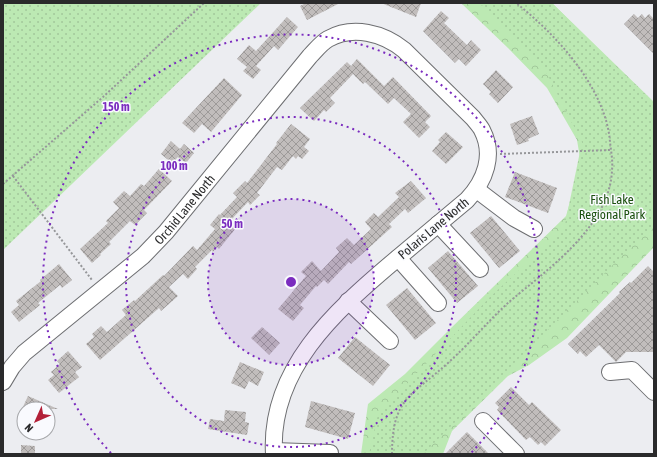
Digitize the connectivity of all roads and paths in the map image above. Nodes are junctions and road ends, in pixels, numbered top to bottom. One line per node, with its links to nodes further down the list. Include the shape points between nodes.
1 (204, 3): 5 (path)
2 (355, 32): 4 (street, Polaris Lane North, via 369,32 381,36 395,42 404,50 473,118 482,130); 12 (street, Orchid Lane North, via 340,34 322,43 166,232 143,256)
3 (611, 150): 4 (path)
4 (488, 154): 7 (street, Polaris Lane North, via 485,175)
5 (13, 176): 6 (path); 12 (path)
6 (3, 184)
7 (477, 190): 8 (street, Polaris Lane North); 9 (street, via 514,218)
8 (438, 224): 10 (street, Polaris Lane North); 11 (street)
9 (534, 229)
10 (398, 258): 13 (street, Polaris Lane North); 14 (street)
11 (480, 269)
12 (101, 291): 17 (street, Orchid Lane North, via 24,353)
13 (348, 301): 15 (street); 20 (street, Polaris Lane North, via 311,342 293,370 279,406)
14 (438, 303)
15 (390, 341)
16 (610, 372): 18 (street, via 632,370)
17 (3, 382)
18 (654, 392)
19 (483, 421): 22 (street)
20 (274, 452): 21 (street)
21 (330, 453)
22 (516, 454)

